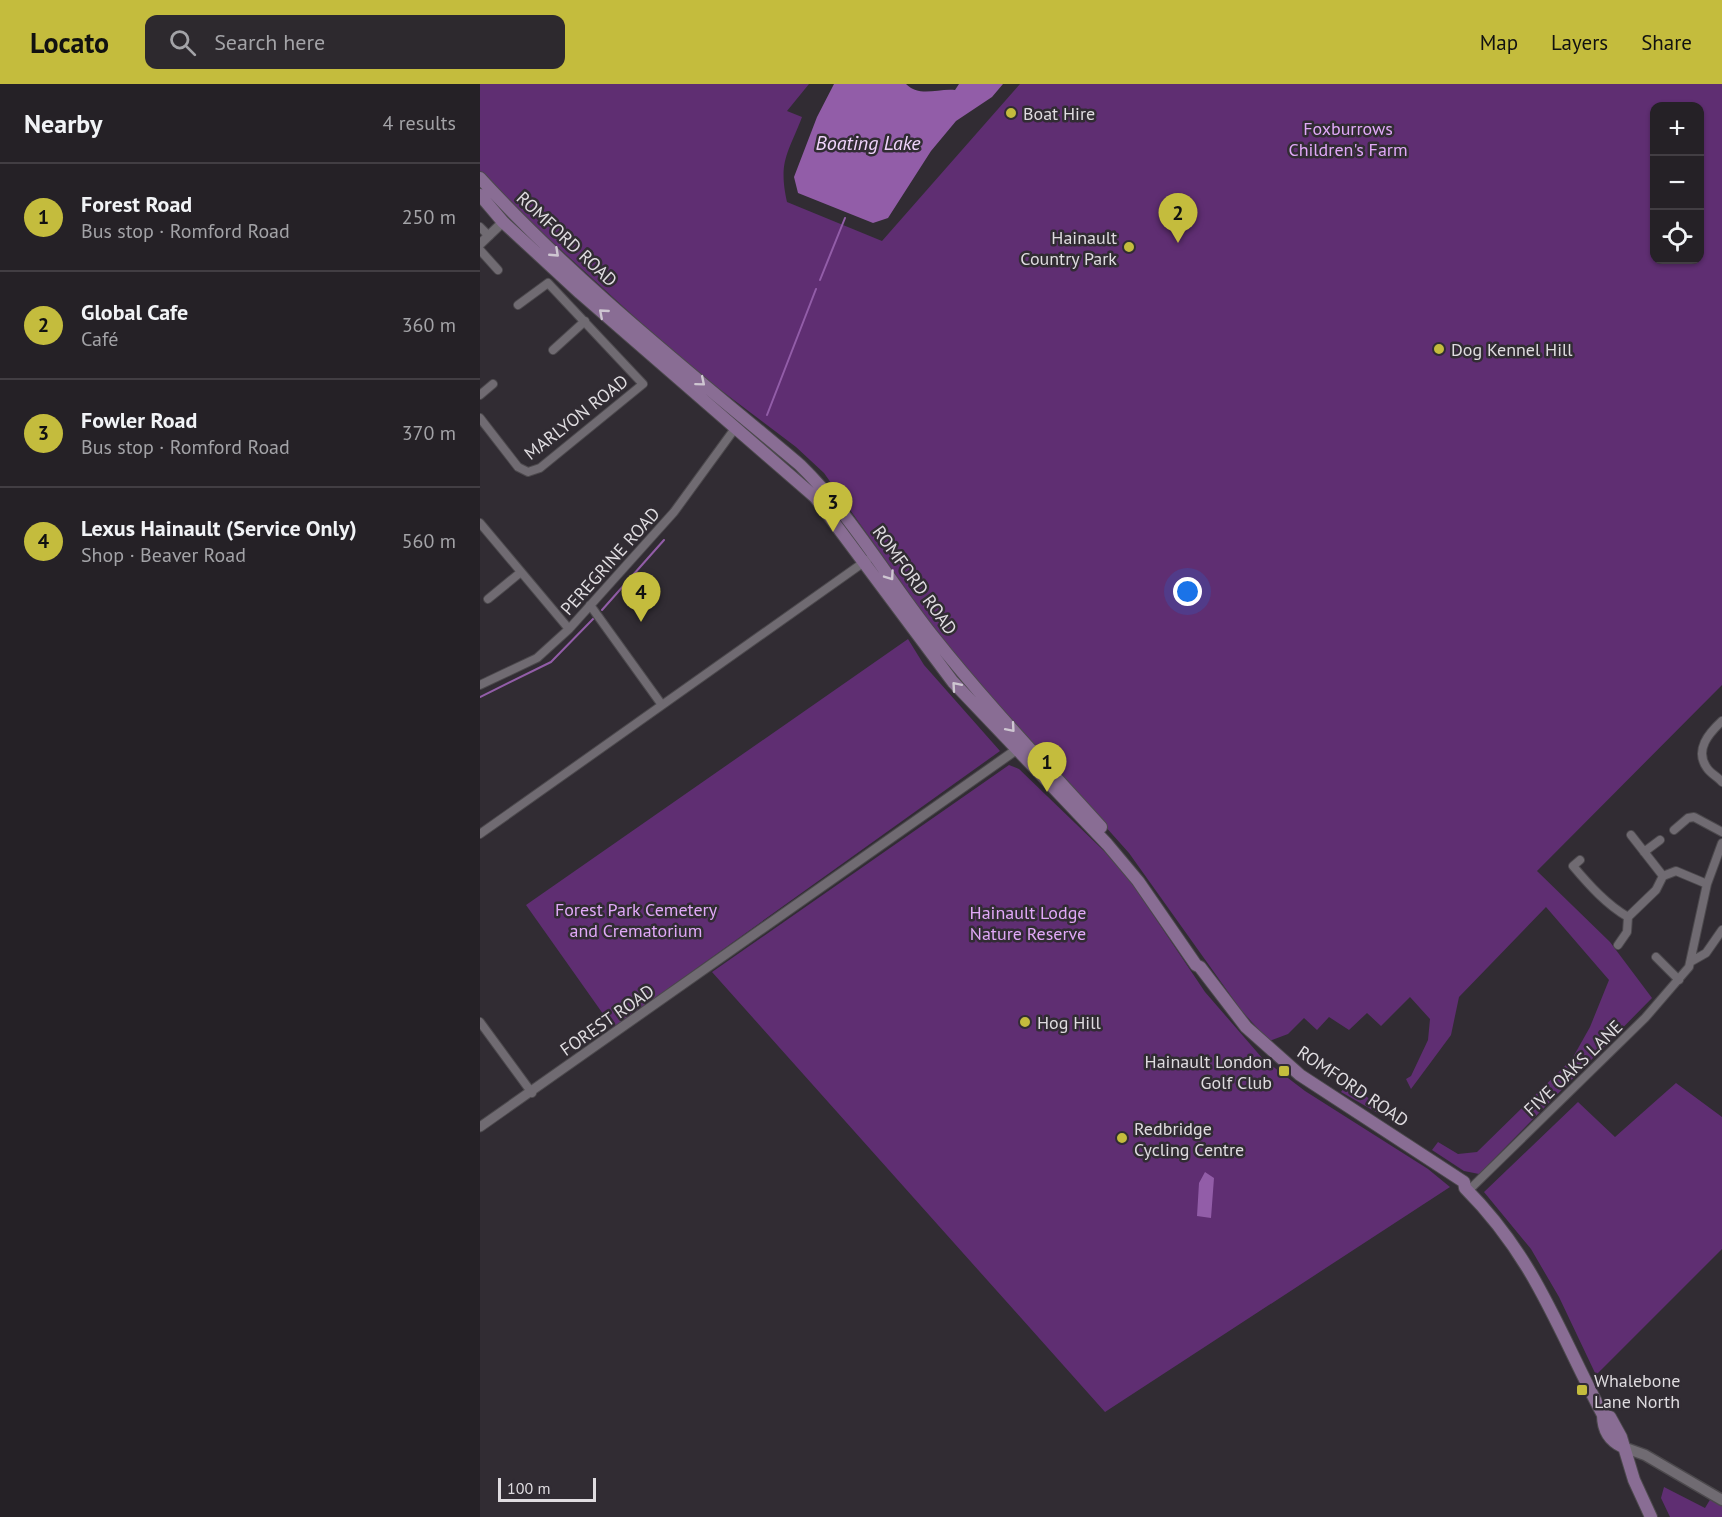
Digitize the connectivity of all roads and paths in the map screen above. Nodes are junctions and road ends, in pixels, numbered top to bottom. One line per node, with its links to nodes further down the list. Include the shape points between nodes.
1 (480, 178): 3 (main road, ROMFORD ROAD)
2 (480, 195): 3 (main road, ROMFORD ROAD)
3 (508, 218): 5 (street); 15 (main road, ROMFORD ROAD, one-way to 3, via 607,316); 17 (main road, ROMFORD ROAD, one-way to 17, via 800,465)
4 (480, 227): 5 (street)
5 (489, 236): 6 (street)
6 (480, 244)
7 (480, 250): 8 (street)
8 (498, 270)
9 (518, 305): 10 (street, via 548,283)
10 (585, 321): 11 (street); 14 (street, MARLYON ROAD, via 644,384 540,468 528,472 519,467)
11 (554, 350)
12 (493, 384): 13 (street)
13 (480, 395)
14 (480, 418)
15 (736, 427): 18 (main road, ROMFORD ROAD, via 815,497); 21 (street, PEREGRINE ROAD, via 674,512)
16 (480, 523): 19 (street)
17 (875, 554): 18 (street); 43 (main road, ROMFORD ROAD, one-way to 43, via 957,666 1121,849)
18 (864, 562): 24 (street); 26 (main road, ROMFORD ROAD, one-way to 18, via 953,682)
19 (521, 572): 20 (street); 22 (street)
20 (488, 599)
21 (590, 605): 22 (street, PEREGRINE ROAD); 24 (street)
22 (569, 629): 23 (street, PEREGRINE ROAD, via 537,658)
23 (480, 685)
24 (662, 705): 30 (street)
25 (1722, 721): 27 (street, via 1707,734 1703,759)
26 (1016, 750): 43 (main road, ROMFORD ROAD, via 1107,844); 46 (street, FOREST ROAD)
27 (1722, 782)
28 (1674, 830): 29 (street, via 1694,817)
29 (1722, 832)
30 (480, 834)
31 (1631, 835): 34 (street)
32 (1660, 840): 34 (street)
33 (1722, 843): 37 (street, FIVE OAKS LANE)
34 (1644, 852): 36 (street)
35 (1580, 860): 38 (street, via 1573,866 1587,883 1600,892 1611,908)
36 (1663, 876): 37 (street, via 1676,871); 38 (street, via 1656,890)
37 (1707, 884): 42 (street, FIVE OAKS LANE)
38 (1628, 917): 40 (street, via 1627,932)
39 (1722, 930): 42 (street, FIVE OAKS LANE, via 1706,953)
40 (1618, 945)
41 (1656, 957): 44 (street)
42 (1692, 961): 44 (street, FIVE OAKS LANE)
43 (1200, 967): 48 (main road, ROMFORD ROAD, via 1246,1027 1300,1075 1447,1173 1453,1173)
44 (1679, 980): 48 (street, FIVE OAKS LANE, via 1645,1018)
45 (480, 1022): 46 (street)
46 (532, 1093): 47 (street, FOREST ROAD)
47 (480, 1127)
48 (1467, 1190): 49 (main road, ROMFORD ROAD, via 1513,1243 1532,1272 1603,1415 1610,1438)
49 (1623, 1447): 50 (main road, ROMFORD ROAD, via 1645,1455); 51 (main road)
50 (1722, 1500)
51 (1651, 1517)

